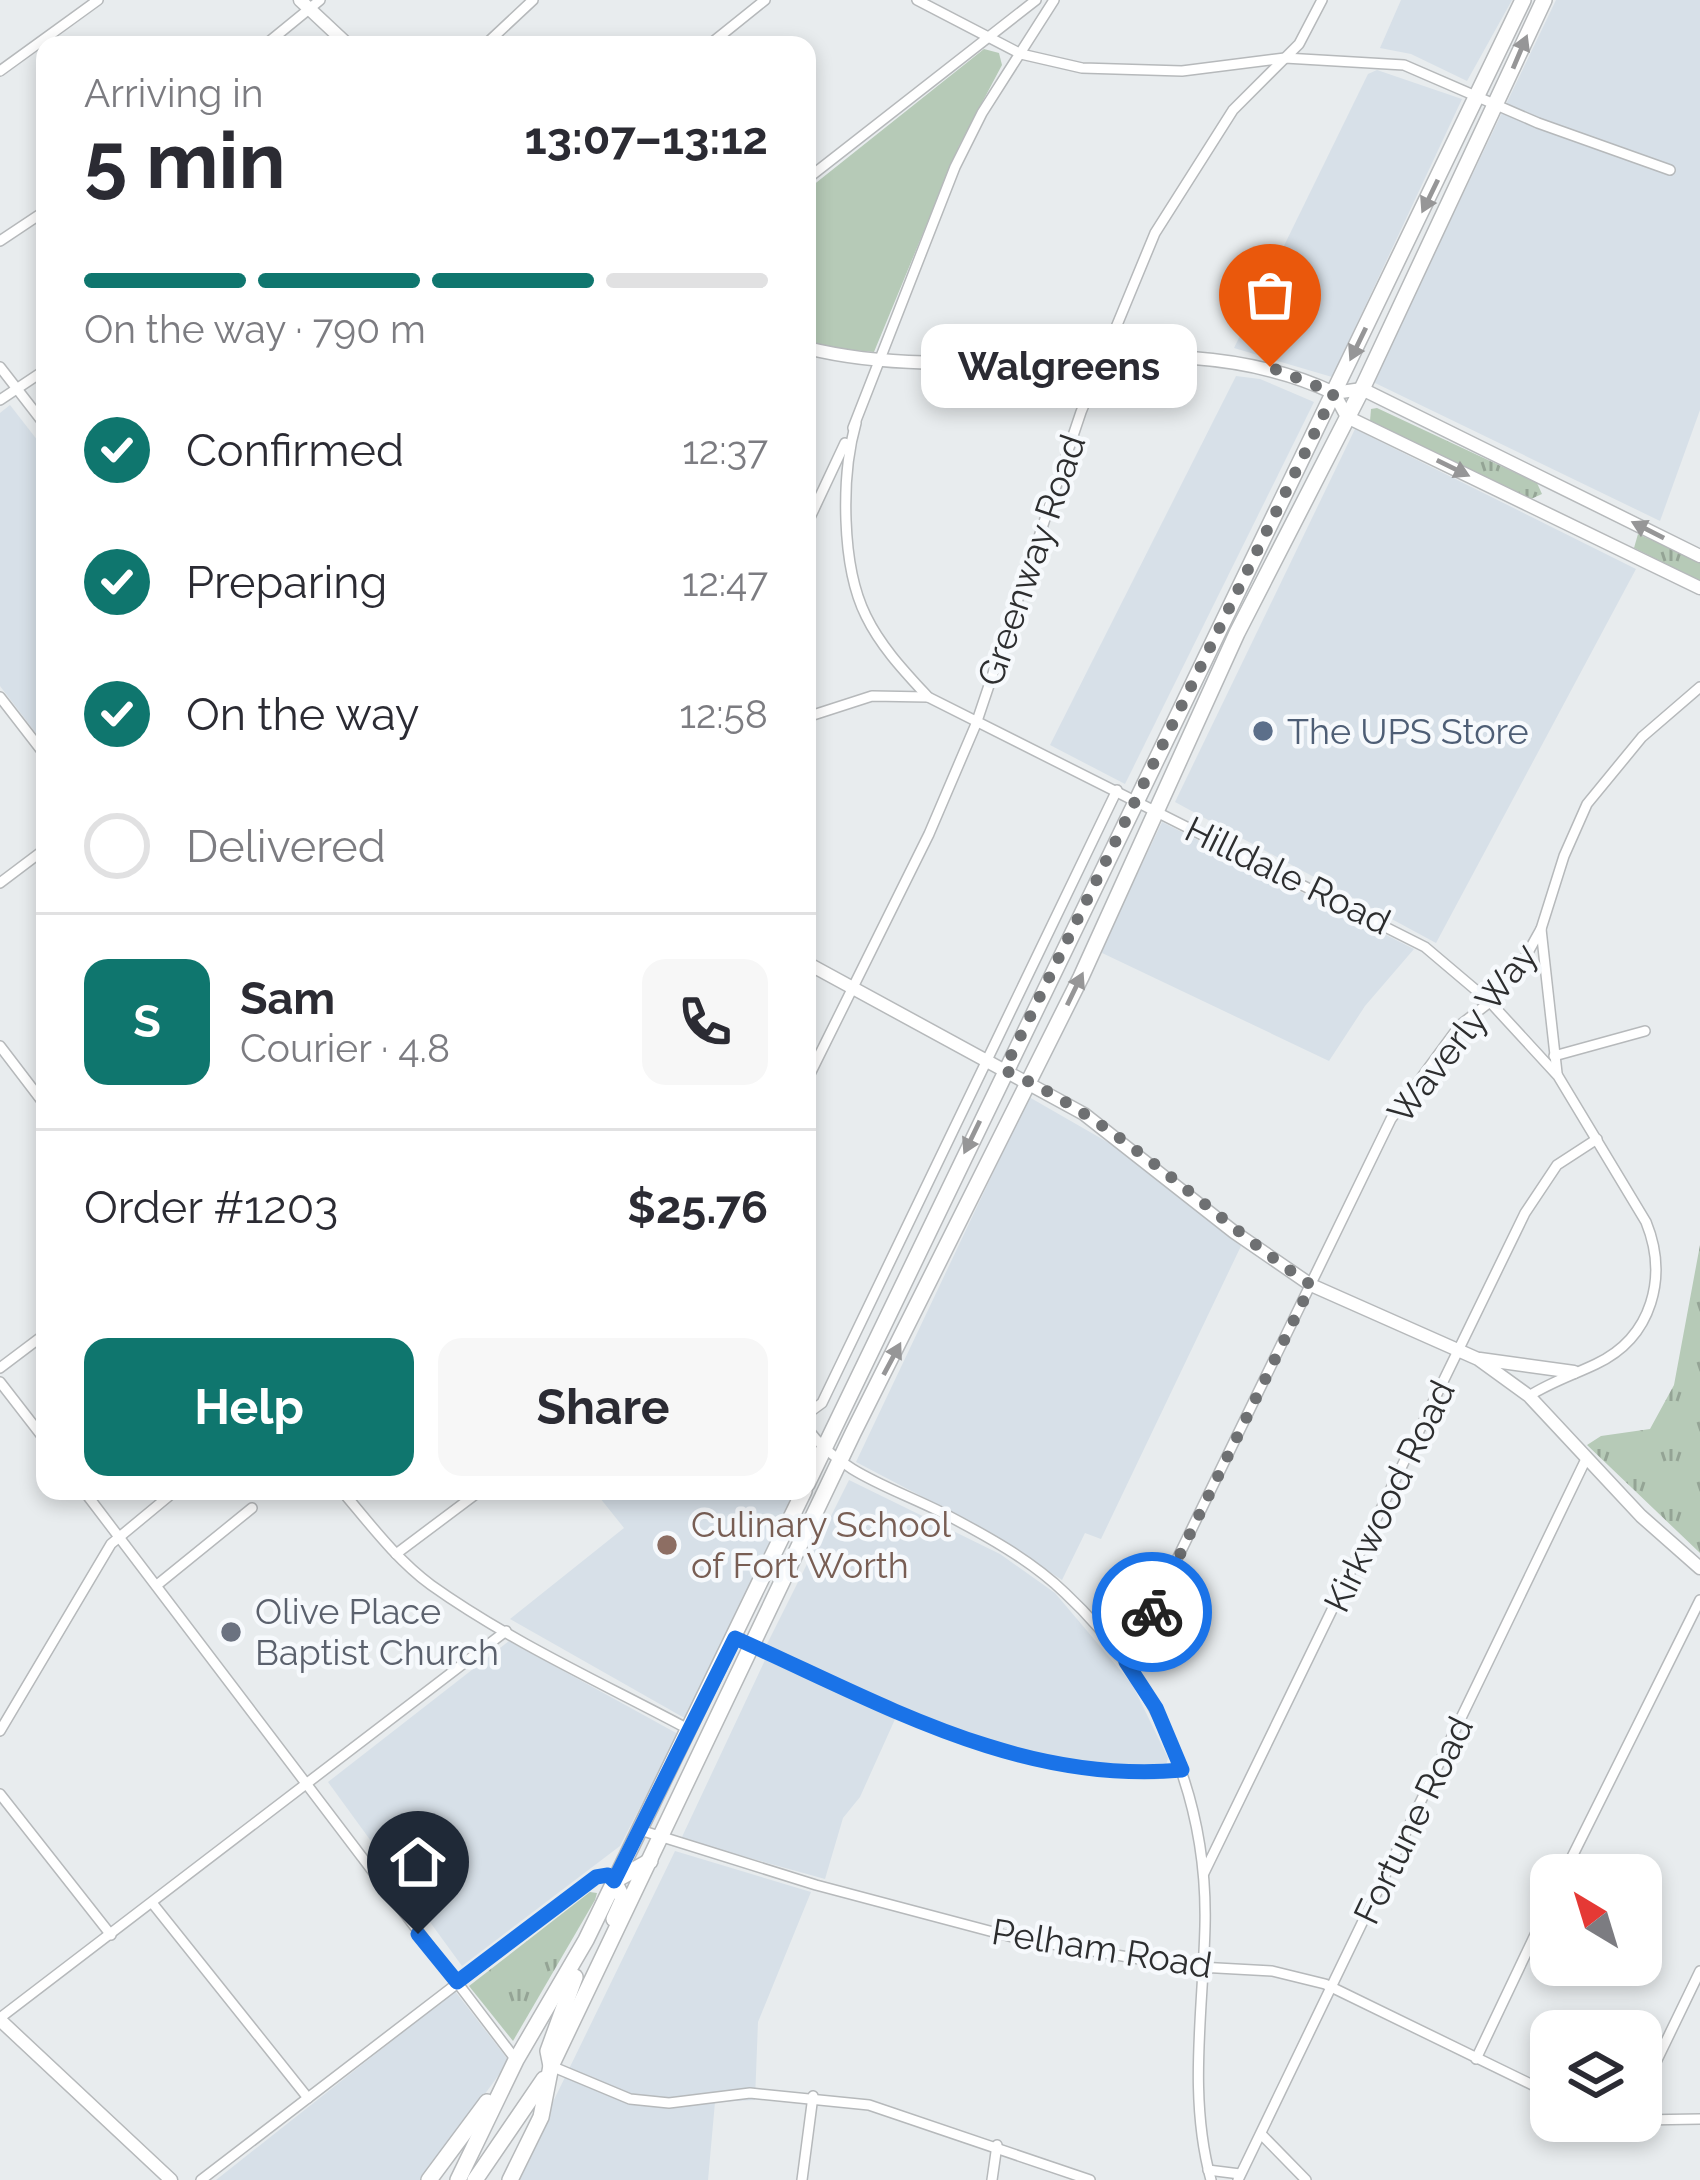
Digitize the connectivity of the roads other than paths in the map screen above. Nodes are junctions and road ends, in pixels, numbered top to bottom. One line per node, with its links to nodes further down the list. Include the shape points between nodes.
1 (98, 0): 11 (street)
2 (533, 0): 14 (street)
3 (765, 0): 15 (street)
4 (916, 0): 16 (street)
5 (1036, 0): 16 (street)
6 (1054, 0): 18 (street)
7 (1322, 0): 19 (street, Greenway Road)
8 (1523, 0): 21 (main road)
9 (1544, 0): 22 (main road, one-way to 9)
10 (309, 3): 12 (street); 13 (street)
11 (48, 36)
12 (274, 36)
13 (340, 36)
14 (494, 36)
15 (720, 36)
16 (986, 37): 18 (street); 24 (street)
17 (36, 45): 20 (street)
18 (1021, 54): 19 (street, via 1131,71); 29 (street, via 955,166)
19 (1285, 58): 21 (street, via 1404,65); 28 (street, Greenway Road, via 1193,165)
20 (0, 71)
21 (1479, 95): 22 (street); 34 (main road, one-way to 34)
22 (1498, 105): 23 (street); 32 (main road)
23 (1670, 170)
24 (816, 172)
25 (36, 217): 26 (street)
26 (0, 241)
27 (816, 350): 29 (street)
28 (1100, 360): 29 (street); 34 (street, via 1239,361); 48 (street, Greenway Road)
29 (877, 362): 38 (street)
30 (0, 367): 33 (street)
31 (36, 376): 33 (street)
32 (1362, 388): 34 (street); 37 (main road); 40 (street, one-way to 32)
33 (17, 389): 35 (street); 36 (street)
34 (1334, 393): 37 (street); 41 (main road)
35 (0, 400)
36 (36, 413)
37 (1347, 417): 42 (street, one-way to 42); 43 (main road)
38 (856, 423): 39 (street); 46 (street, Hilldale Road, via 846,499 862,609)
39 (816, 505)
40 (1700, 556)
41 (1246, 574): 43 (main road, via 1256,585); 51 (main road)
42 (1700, 588)
43 (1237, 633): 52 (main road)
44 (1700, 687): 55 (street, Waverly Way, via 1642,737 1587,804)
45 (0, 697): 49 (street)
46 (928, 697): 47 (street, via 872,696); 48 (street, Hilldale Road)
47 (816, 714)
48 (976, 724): 50 (street, Hilldale Road); 57 (street, Greenway Road)
49 (36, 743)
50 (1117, 790): 51 (street, Hilldale Road); 63 (street)
51 (1139, 802): 52 (street, Hilldale Road); 64 (main road)
52 (1159, 811): 58 (street, Hilldale Road, via 1404,933); 66 (main road, one-way to 52)
53 (36, 856): 54 (street)
54 (0, 883)
55 (1541, 929): 58 (street, Waverly Way); 61 (street, Hilldale Road)
56 (816, 968): 57 (street)
57 (854, 991): 62 (street, Greenway Road); 63 (street)
58 (1490, 1002): 65 (street, Hilldale Road); 71 (street, Waverly Way, via 1460,1025 1409,1090)
59 (1645, 1031): 61 (street)
60 (0, 1046): 67 (street)
61 (1554, 1056): 65 (street, Hilldale Road)
62 (816, 1063)
63 (984, 1063): 64 (street); 79 (street)
64 (1004, 1070): 66 (street); 69 (main road, one-way to 69)
65 (1558, 1076): 68 (street, Hilldale Road)
66 (1030, 1081): 70 (main road); 71 (street, via 1117,1135)
67 (36, 1093)
68 (1597, 1139): 73 (street, Kirkwood Road, via 1541,1186); 76 (street, Hilldale Road, via 1646,1222 1658,1282 1650,1311 1622,1345)
69 (912, 1268): 70 (main road); 82 (main road)
70 (934, 1278): 84 (main road, one-way to 70)
71 (1311, 1285): 73 (street); 100 (street, Waverly Way)
72 (36, 1341): 75 (street)
73 (1458, 1352): 74 (street); 113 (street, Kirkwood Road)
74 (1478, 1359): 76 (street); 78 (street)
75 (0, 1368)
76 (1574, 1372): 78 (street, Hilldale Road)
77 (0, 1382): 80 (street)
78 (1529, 1396): 83 (street)
79 (816, 1407)
80 (36, 1428)
81 (816, 1440): 82 (street)
82 (823, 1450): 84 (street); 85 (main road)
83 (1586, 1459): 94 (street); 123 (street, Fortune Road)
84 (840, 1463): 99 (main road); 100 (street, via 1012,1553 1061,1588)
85 (816, 1464)
86 (91, 1500): 92 (street)
87 (163, 1500): 92 (street)
88 (350, 1500): 93 (street)
89 (468, 1500): 93 (street)
90 (799, 1500): 98 (main road)
91 (252, 1508): 95 (street)
92 (118, 1535): 95 (street); 102 (street)
93 (397, 1555): 97 (street)
94 (1700, 1568)
95 (157, 1585): 107 (street)
96 (1700, 1600): 111 (street)
97 (506, 1631): 104 (street); 107 (street)
98 (735, 1638): 99 (main road); 104 (main road)
99 (753, 1646): 105 (main road); 106 (street, via 925,1723 1036,1762 1099,1772)
100 (1126, 1662): 106 (street)
101 (0, 1704): 102 (street)
102 (9, 1715): 103 (street)
103 (0, 1730)
104 (690, 1730): 105 (main road); 109 (main road)
105 (710, 1739): 110 (main road)
106 (1182, 1770): 113 (street)
107 (307, 1786): 115 (street); 122 (street)
108 (0, 1794): 116 (street)
109 (640, 1830): 110 (street, Pelham Road); 114 (main road)
110 (664, 1839): 112 (main road); 119 (street, Pelham Road, via 1016,1938)
111 (1573, 1854)
112 (656, 1856): 114 (main road); 121 (main road)
113 (1204, 1873): 119 (street)
114 (614, 1881): 117 (main road); 121 (main road, via 623,1899); 122 (street, via 596,1877)
115 (153, 1904): 116 (street); 131 (street)
116 (110, 1935): 124 (street)
117 (586, 1940): 127 (main road); 128 (main road, via 548,2050)
118 (1530, 1945): 126 (street)
119 (1203, 1967): 123 (street, Pelham Road, via 1272,1971); 136 (street, via 1198,2080)
120 (1700, 1971): 125 (street)
121 (596, 1978): 128 (main road)
122 (457, 1982): 127 (street); 131 (street)
123 (1331, 1988): 126 (street, Pelham Road); 134 (street, Fortune Road)
124 (0, 2019): 138 (street)
125 (1662, 2050)
126 (1476, 2059): 129 (street, Pelham Road)
127 (516, 2060): 140 (main road); 141 (main road)
128 (551, 2066): 130 (street, via 630,2099); 142 (main road); 143 (main road, via 541,2117)
129 (1530, 2084)
130 (813, 2096): 135 (street, via 900,2112); 144 (street)
131 (308, 2098): 139 (street)
132 (1700, 2119): 133 (street)
133 (1662, 2120)
134 (1261, 2134): 137 (street, Fortune Road); 147 (street)
135 (997, 2145): 145 (street); 146 (street)
136 (1209, 2175): 137 (street)
137 (1239, 2177)
138 (171, 2180)
139 (201, 2180)
140 (429, 2180)
141 (458, 2180)
142 (475, 2180)
143 (510, 2180)
144 (802, 2180)
145 (992, 2180)
146 (1090, 2180)
147 (1306, 2180)

